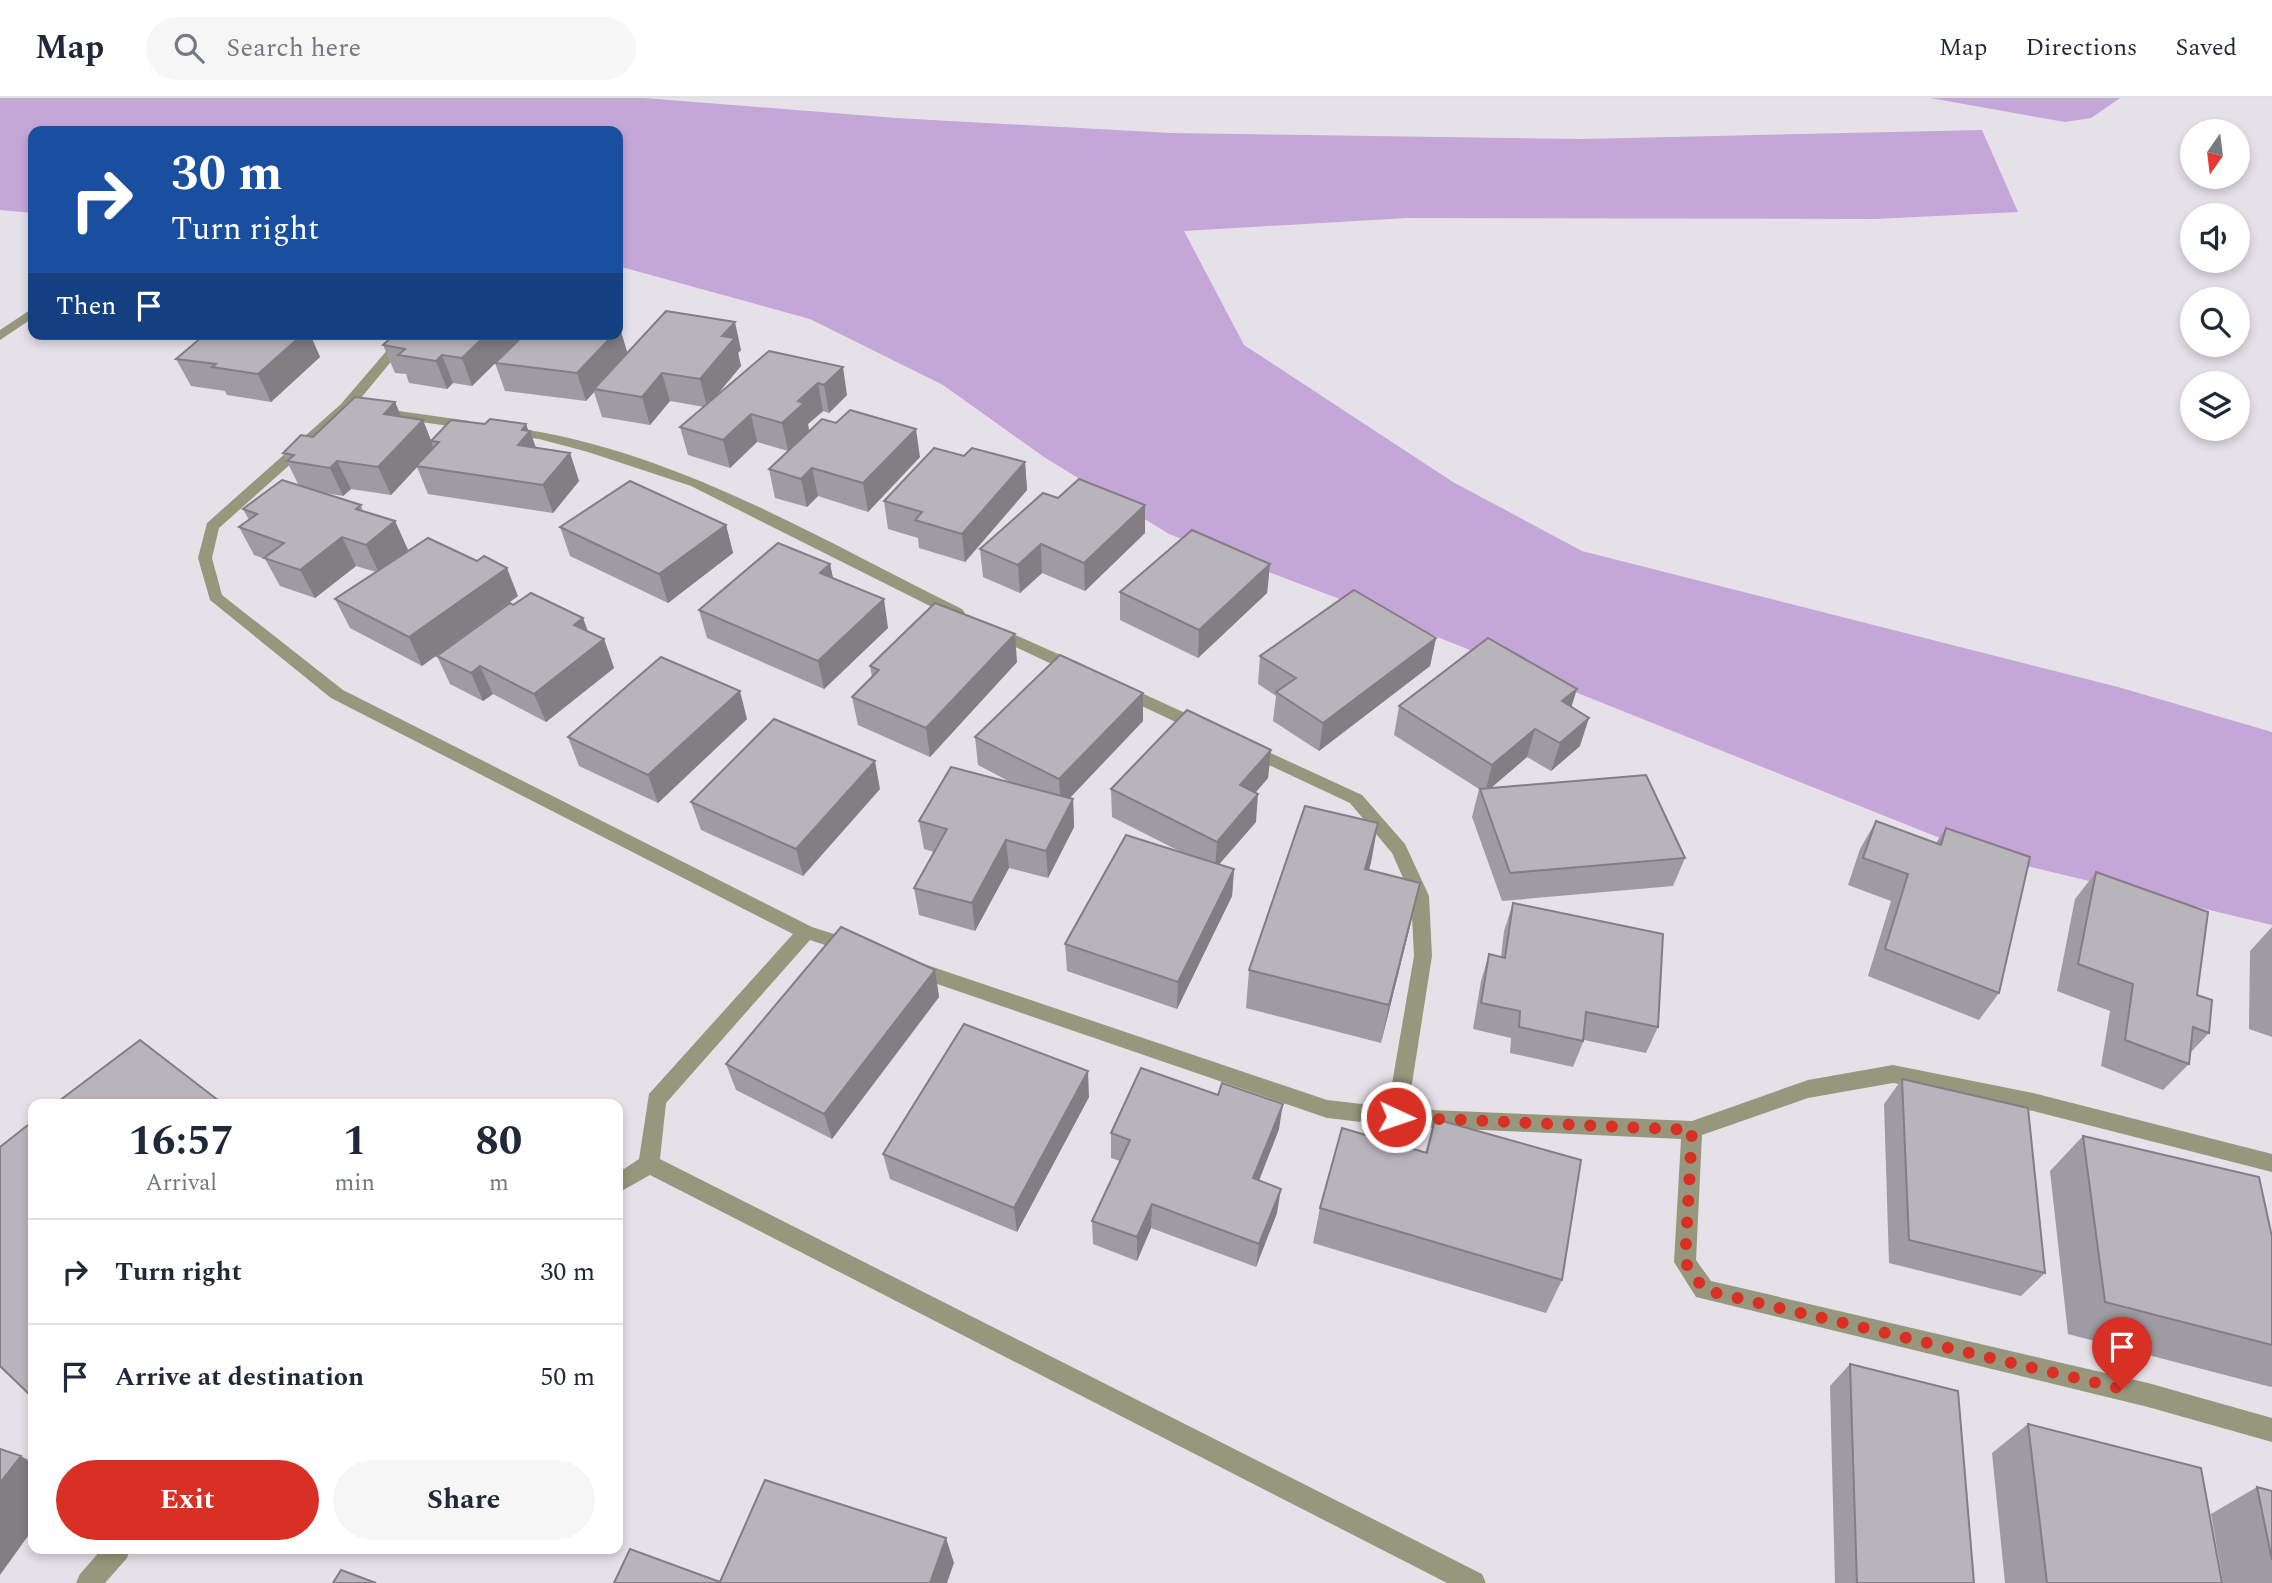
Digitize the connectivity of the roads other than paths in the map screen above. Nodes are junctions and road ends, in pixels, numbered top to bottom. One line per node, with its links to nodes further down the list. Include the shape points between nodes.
1 (28, 316): 2 (street)
2 (0, 336)
3 (403, 340): 4 (street)
4 (346, 407): 5 (street, via 212,526 205,558 215,597 337,694); 8 (street, via 539,435 696,483 975,622 1356,799 1399,849 1420,897 1423,956)
5 (806, 932): 6 (street); 11 (street, via 656,1101)
6 (871, 954)
7 (897, 963): 8 (street, via 1327,1109)
8 (1396, 1117): 9 (street)
9 (1692, 1130): 10 (street, via 1808,1089 1894,1074 2033,1102); 13 (street, via 1685,1262 1704,1290 2148,1395)
10 (2272, 1163)
11 (649, 1164): 12 (street); 16 (street)
12 (623, 1181)
13 (2272, 1430)
14 (114, 1554): 15 (street)
15 (89, 1583)
16 (1474, 1583)

